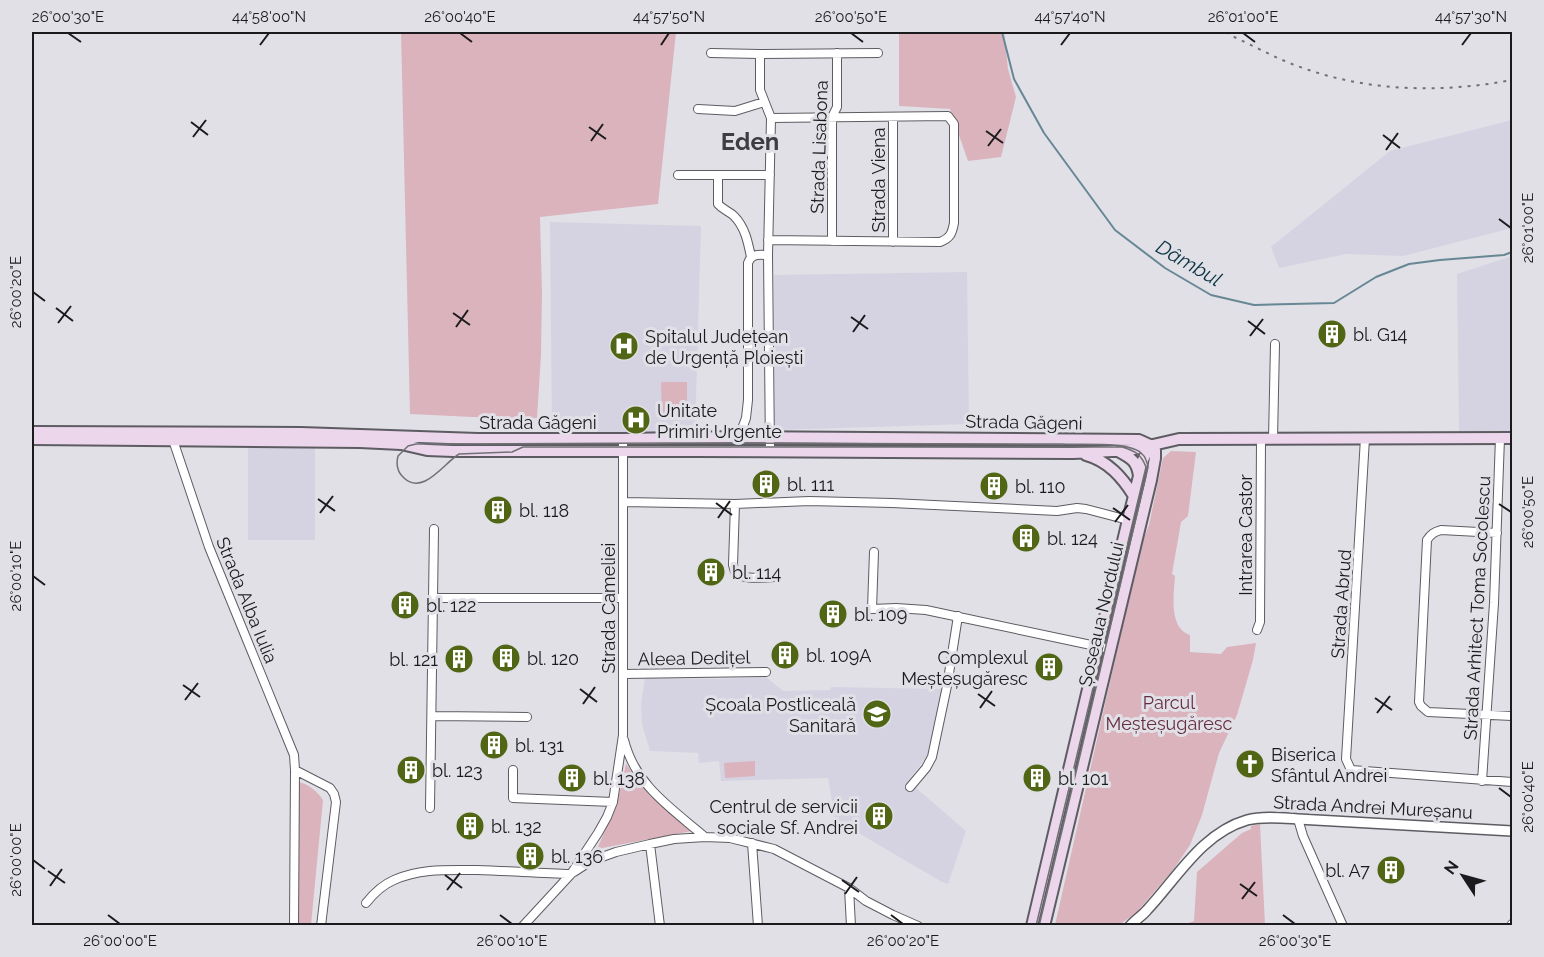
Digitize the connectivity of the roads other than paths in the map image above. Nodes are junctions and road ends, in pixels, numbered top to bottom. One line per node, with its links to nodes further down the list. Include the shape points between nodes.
1 (711, 53): 4 (street)
2 (837, 53): 3 (street); 4 (street); 8 (street, Strada Lisabona, via 837,107)
3 (878, 53)
4 (760, 54): 5 (street, via 760,90)
5 (765, 102): 6 (street, via 735,111); 7 (street)
6 (698, 109)
7 (771, 117): 8 (street); 12 (street)
8 (832, 117): 9 (street); 14 (street, Strada Lisabona)
9 (893, 117): 15 (street, Strada Viena); 15 (street, via 948,116 954,124 951,236 939,242)
10 (678, 175): 11 (street)
11 (718, 175): 12 (street); 17 (street, via 718,204 744,231)
12 (770, 175): 13 (street)
13 (768, 240): 14 (street); 16 (street)
14 (832, 241): 15 (street)
15 (893, 242)
16 (768, 255): 17 (street); 19 (street)
17 (750, 257): 18 (street)
18 (749, 340): 19 (street); 22 (street, via 748,400)
19 (769, 340): 23 (street)
20 (1275, 344): 30 (street)
21 (32, 432): 27 (main road, Strada Găgeni)
22 (739, 437): 23 (main road, Strada Găgeni); 28 (main road, Strada Găgeni)
23 (771, 437): 33 (main road, Strada Găgeni, via 1139,440); 36 (street)
24 (1365, 438): 25 (main road, Strada Găgeni); 30 (main road, Strada Găgeni); 62 (street, Strada Abrud, via 1346,759 1351,770)
25 (1500, 438): 26 (main road, Strada Găgeni); 44 (street, Strada Arhitect Toma Socolescu)
26 (1512, 438)
27 (386, 439): 28 (main road, Strada Găgeni); 32 (main road, Strada Găgeni); 35 (main road, Strada Găgeni, via 427,450)
28 (623, 439): 35 (street, Strada Cameliei)
29 (1261, 439): 30 (main road, Strada Găgeni); 33 (main road, Strada Găgeni, via 1179,440); 50 (street, Intrarea Castor)
30 (1273, 439)
31 (32, 440): 32 (main road, Strada Găgeni)
32 (173, 440): 60 (street, Strada Alba Iulia, via 209,547 294,755)
33 (1150, 445): 34 (main road, Strada Găgeni); 38 (main road, Șoseaua Nordului); 52 (main road, Șoseaua Nordului, via 1155,458)
34 (1118, 450): 37 (main road, Strada Găgeni); 38 (main road, via 1137,465)
35 (623, 451): 36 (main road, Strada Găgeni); 40 (street, Strada Cameliei)
36 (770, 451): 37 (main road, Strada Găgeni)
37 (1073, 453): 39 (main road, via 1106,464 1122,477)
38 (1139, 477): 39 (main road, Șoseaua Nordului)
39 (1134, 496): 42 (main road, Șoseaua Nordului)
40 (623, 502): 41 (street); 48 (street, Strada Cameliei)
41 (735, 504): 42 (street, via 809,501 1057,511 1077,508); 46 (street, via 735,572 747,578)
42 (1128, 520): 51 (main road, Șoseaua Nordului)
43 (434, 529): 47 (street)
44 (1497, 533): 55 (street, Strada Arhitect Toma Socolescu); 55 (street, via 1441,530 1430,535 1426,546 1419,702 1428,712)
45 (874, 552): 49 (street, via 872,609 926,609)
46 (775, 577)
47 (434, 598): 48 (street); 56 (street)
48 (623, 598): 54 (street, Strada Cameliei)
49 (958, 616): 51 (street); 64 (street, via 932,757)
50 (1257, 630)
51 (1097, 647): 52 (street); 82 (main road, Șoseaua Nordului, via 1091,652 1084,687 1087,694)
52 (1110, 649): 83 (main road, Șoseaua Nordului)
53 (766, 672): 54 (street, Aleea Dedițel)
54 (623, 674): 59 (street, Strada Cameliei)
55 (1487, 715): 57 (street); 62 (street, Strada Arhitect Toma Socolescu)
56 (432, 716): 58 (street); 66 (street)
57 (1512, 716)
58 (527, 717)
59 (623, 735): 65 (street, Strada Cameliei); 69 (street, via 630,759 644,783)
60 (295, 770): 75 (street, Strada Alba Iulia); 76 (street, via 330,788 336,802)
61 (513, 770): 65 (street, via 513,798)
62 (1482, 780): 63 (street)
63 (1512, 782)
64 (910, 787)
65 (613, 802): 72 (street, Strada Cameliei)
66 (430, 808)
67 (1298, 819): 68 (street, Strada Andrei Mureșanu); 84 (street, Strada Andrei Mureșanu, via 1252,819 1217,835); 85 (street)
68 (1512, 831)
69 (705, 837): 70 (street); 71 (street)
70 (752, 843): 73 (street, via 774,849); 79 (street)
71 (650, 844): 72 (street, via 591,861); 78 (street)
72 (571, 874): 74 (street, via 427,870 384,885); 77 (street, Strada Cameliei)
73 (849, 888): 80 (street); 81 (street, via 866,901)
74 (366, 903)
75 (294, 926)
76 (321, 926)
77 (523, 926)
78 (660, 926)
79 (758, 926)
80 (851, 926)
81 (918, 926)
82 (1032, 926)
83 (1044, 926)
84 (1130, 926)
85 (1343, 926)

